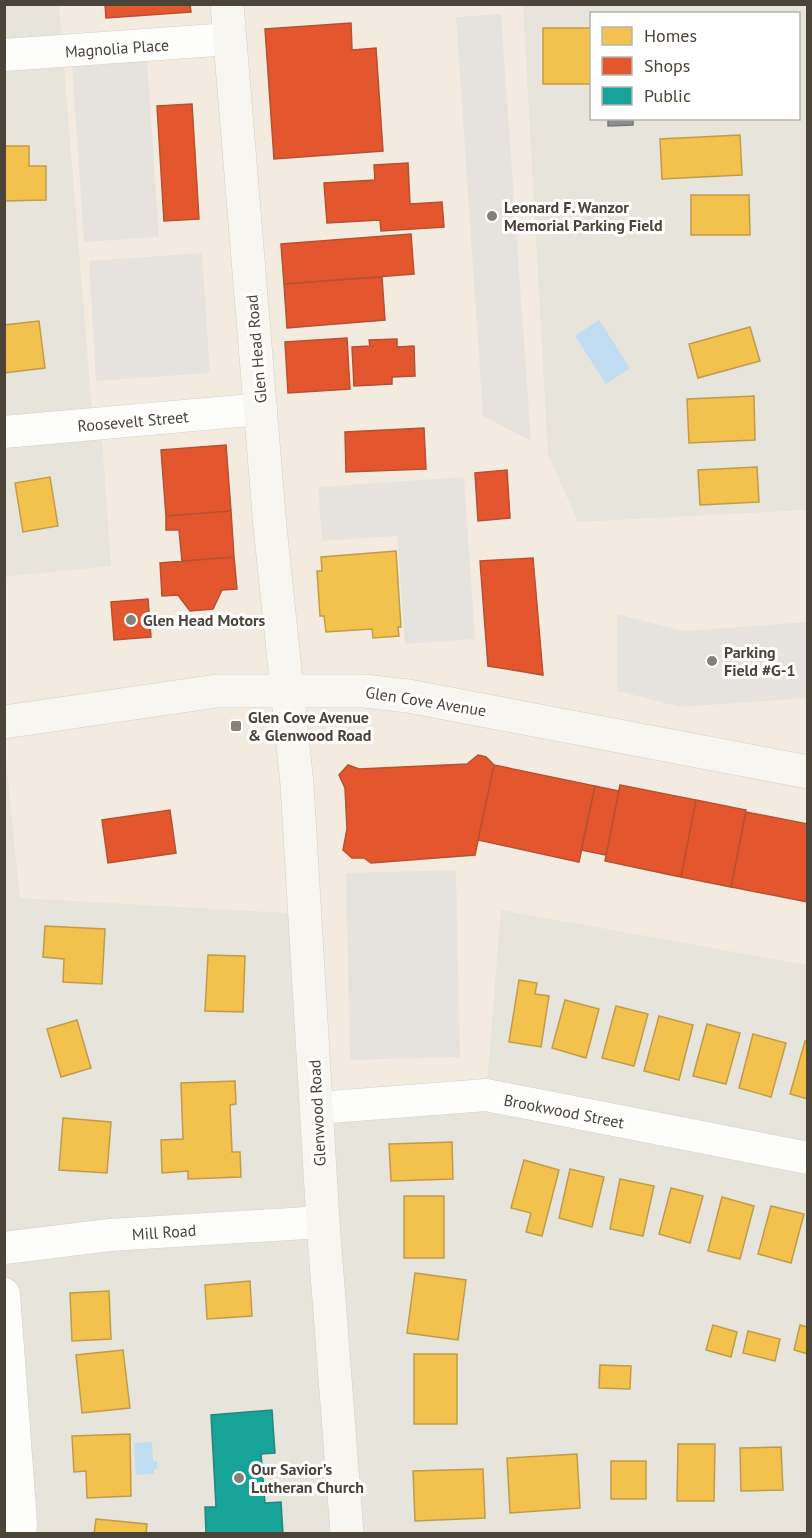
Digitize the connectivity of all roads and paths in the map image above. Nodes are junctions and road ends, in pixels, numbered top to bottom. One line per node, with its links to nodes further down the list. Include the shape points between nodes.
1 (227, 4): 2 (main road, Glen Head Road)
2 (230, 39): 3 (street, Magnolia Place); 4 (main road, Glen Head Road)
3 (4, 55)
4 (261, 409): 5 (street, Roosevelt Street); 6 (main road, Glen Head Road)
5 (4, 432)
6 (287, 692): 7 (main road, Glen Cove Avenue, via 217,691); 8 (main road, Glen Cove Avenue, via 364,691 408,696); 9 (main road, Glenwood Road, via 297,784)
7 (4, 722)
8 (807, 772)
9 (317, 1108): 10 (street, Brookwood Street, via 486,1095); 11 (main road, Glenwood Road)
10 (807, 1158)
11 (323, 1222): 12 (street, Mill Road, via 110,1235); 15 (main road, Glenwood Road)
12 (4, 1248)
13 (4, 1294): 14 (street)
14 (20, 1533)
15 (347, 1533)

